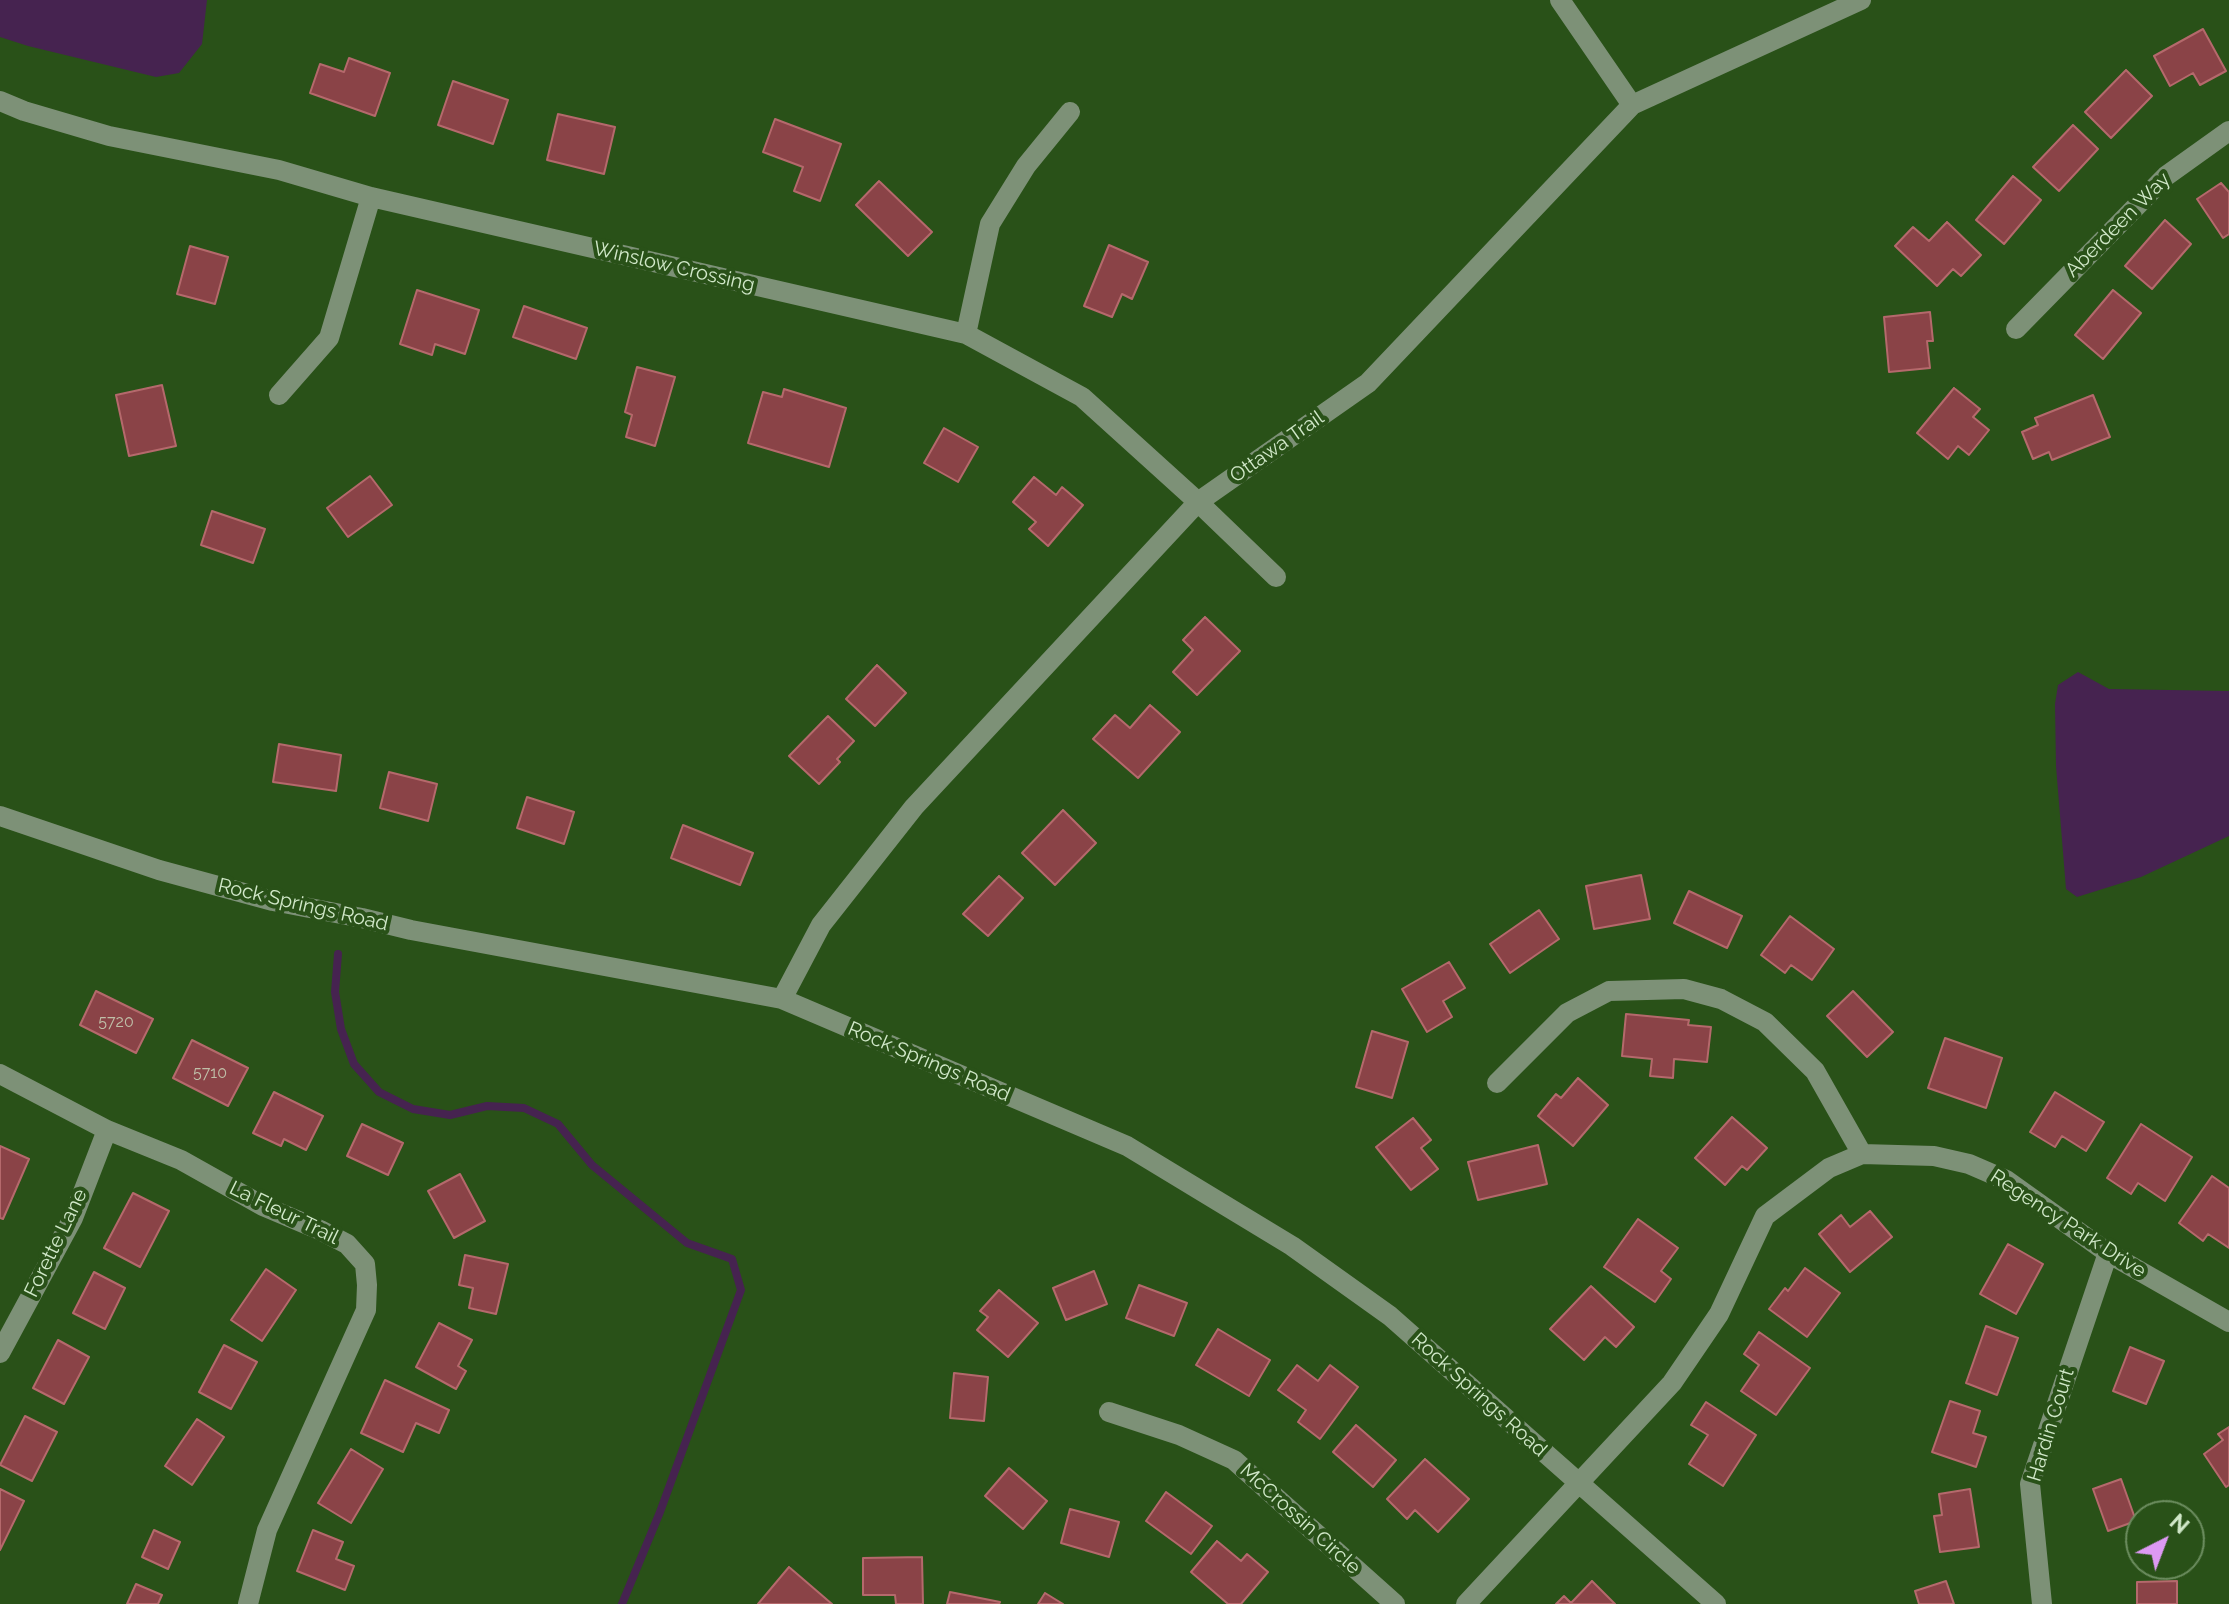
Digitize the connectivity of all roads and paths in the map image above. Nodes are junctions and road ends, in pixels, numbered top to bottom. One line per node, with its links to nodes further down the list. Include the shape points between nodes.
1 (1560, 0): 4 (street)
2 (1861, 0): 4 (street, Ottawa Trail)
3 (0, 101): 7 (street, Winslow Crossing, via 109,136 279,170)
4 (1632, 105): 11 (street, Ottawa Trail, via 1368,383)
5 (1070, 112): 9 (street, via 1026,166 990,224)
6 (2229, 131): 8 (street, Aberdeen Way, via 2166,176)
7 (371, 197): 9 (street, Winslow Crossing); 10 (street, via 329,338)
8 (2016, 329)
9 (966, 334): 11 (street, Winslow Crossing, via 1082,397)
10 (279, 395)
11 (1198, 502): 12 (street, Winslow Crossing); 14 (street, Ottawa Trail, via 914,807 821,925)
12 (1276, 577)
13 (0, 816): 14 (street, Rock Springs Road, via 159,870 273,901)
14 (782, 999): 23 (street, Rock Springs Road, via 1127,1146 1292,1246 1390,1316)
15 (0, 1074): 17 (street, La Fleur Trail)
16 (1497, 1083): 18 (street, via 1567,1013 1609,991 1684,989 1721,999 1765,1022 1815,1071)
17 (107, 1130): 21 (street, Forette Lane, via 73,1218); 24 (street, La Fleur Trail, via 181,1160 263,1206 347,1244 365,1264 366,1310 267,1530)
18 (1862, 1154): 19 (street, Regency Park Drive, via 1934,1156 1969,1164 2006,1180); 23 (street, Regency Park Drive, via 1829,1168 1765,1216 1719,1314 1672,1383)
19 (2108, 1253): 20 (street, Regency Park Drive); 28 (street, Hardin Court, via 2030,1484)
20 (2229, 1322)
21 (0, 1353)
22 (1109, 1412): 25 (street, McCrossin Circle, via 1234,1460)
23 (1578, 1483): 26 (street, Regency Park Drive); 27 (street, Rock Springs Road)
24 (248, 1604)
25 (1395, 1604)
26 (1466, 1604)
27 (1716, 1604)
28 (2042, 1604)

